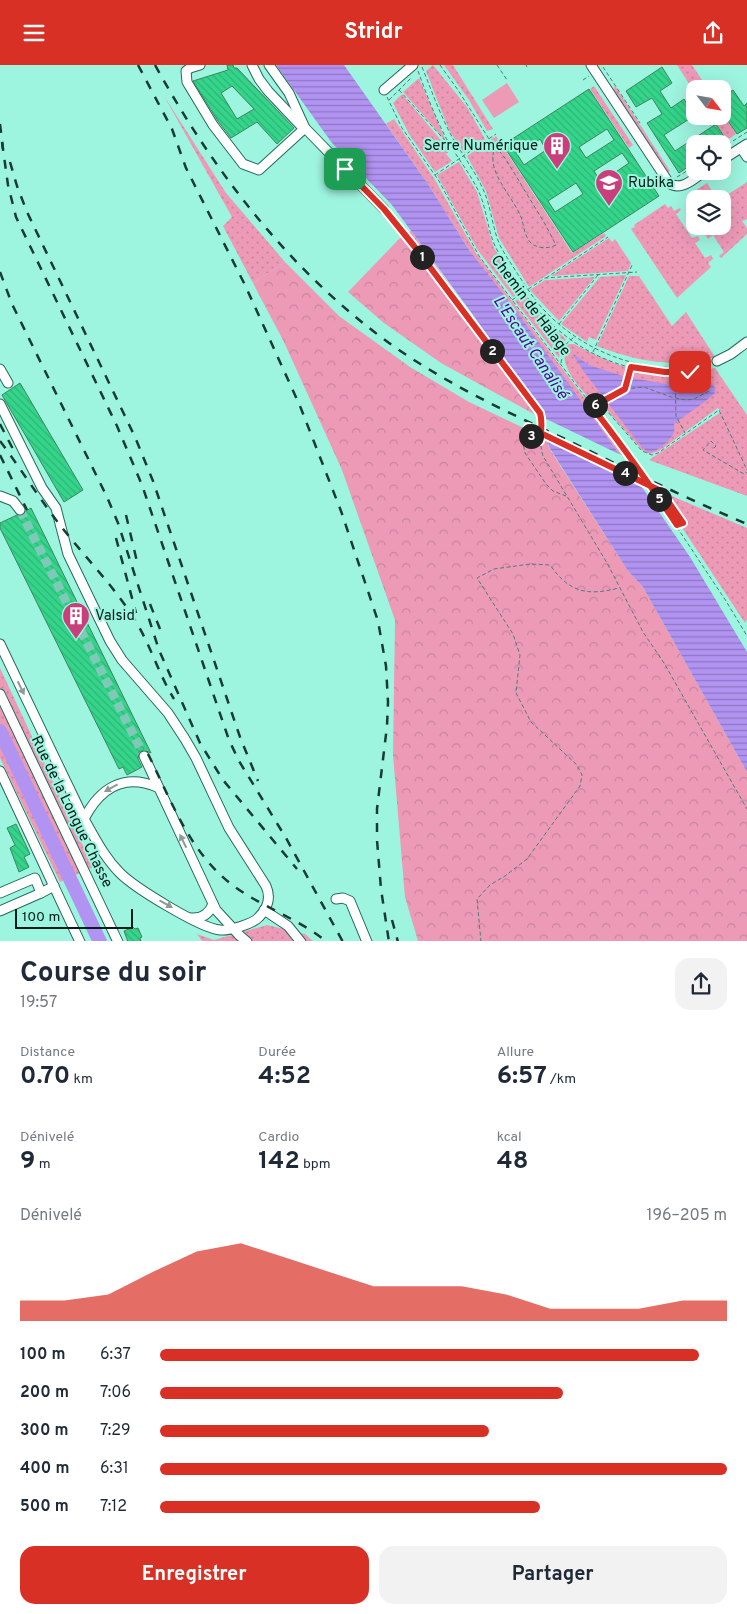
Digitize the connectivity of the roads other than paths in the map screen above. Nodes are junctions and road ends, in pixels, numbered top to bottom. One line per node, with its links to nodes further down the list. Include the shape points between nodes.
1 (200, 65): 7 (street, via 186,71 187,82 213,125 243,164 259,170)
2 (252, 65): 7 (street, via 268,91)
3 (269, 65): 7 (street, via 289,93)
4 (413, 65): 6 (street)
5 (591, 65): 11 (street, via 667,181 676,187)
6 (384, 90)
7 (305, 128): 12 (street)
8 (744, 146): 9 (street); 10 (street)
9 (731, 154)
10 (747, 157)
11 (691, 180)
12 (384, 209)
13 (747, 342): 14 (street)
14 (715, 364)
15 (0, 369): 16 (street)
16 (8, 383)
17 (0, 403): 32 (street, via 42,488 56,509 68,554 110,641 185,739 229,828 266,886 269,898)
18 (0, 496): 19 (street, via 13,501)
19 (20, 510)
20 (0, 644): 25 (street, one-way to 25)
21 (0, 694): 36 (street, Rue de la Longue Chasse)
22 (144, 756): 24 (street)
23 (0, 771): 26 (street)
24 (158, 787): 25 (street, one-way to 25, via 138,781 118,785 96,800); 30 (street, one-way to 24)
25 (84, 819): 33 (street, one-way to 33, via 98,846 121,874 141,890)
26 (54, 886): 28 (street); 35 (street)
27 (0, 893): 28 (street, via 34,878)
28 (41, 893): 31 (street)
29 (336, 899): 39 (street, via 350,901)
30 (214, 904): 33 (street, via 208,914); 34 (street)
31 (0, 911)
32 (264, 911): 34 (street, via 253,922); 38 (street, via 288,926)
33 (191, 919): 34 (street, via 216,930)
34 (233, 928): 37 (street)
35 (80, 941)
36 (118, 941)
37 (247, 941)
38 (301, 941)
39 (367, 941)

